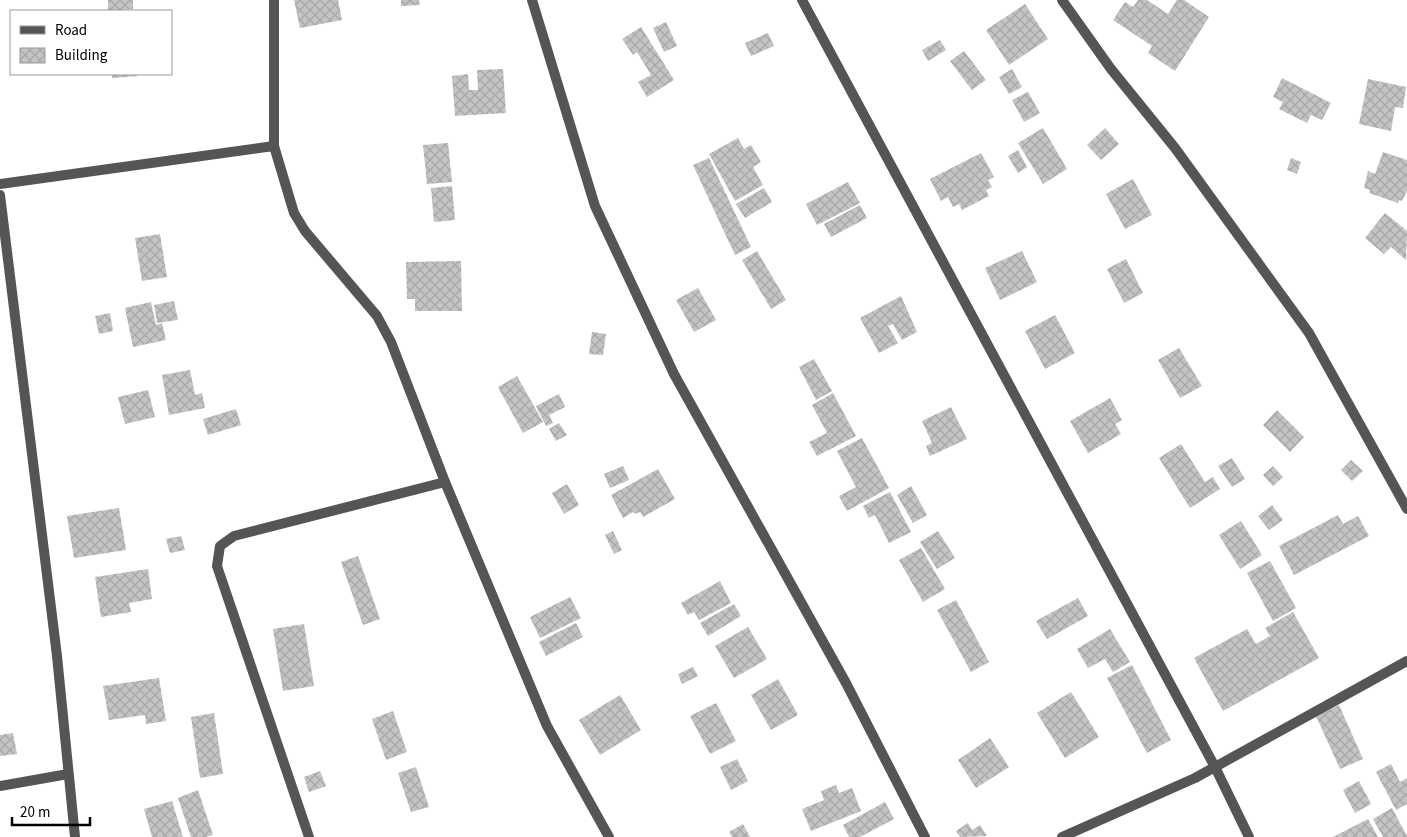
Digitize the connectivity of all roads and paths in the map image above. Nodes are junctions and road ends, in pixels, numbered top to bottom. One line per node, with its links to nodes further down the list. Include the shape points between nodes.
1 (274, 0): 5 (street)
2 (532, 0): 17 (street, via 594,206 674,374 846,683)
3 (802, 0): 11 (street)
4 (1062, 0): 9 (street, via 1309,333)
5 (274, 146): 6 (street); 8 (street, via 294,214 377,316 391,342)
6 (0, 184)
7 (0, 195): 12 (street, via 57,656)
8 (445, 482): 15 (street, via 234,536 220,546 217,566); 16 (street, via 547,726)
9 (1407, 509)
10 (1407, 661): 11 (street)
11 (1215, 767): 18 (street); 19 (street)
12 (68, 774): 13 (street); 14 (street)
13 (0, 786)
14 (75, 837)
15 (309, 837)
16 (609, 837)
17 (925, 837)
18 (1062, 837)
19 (1249, 837)

